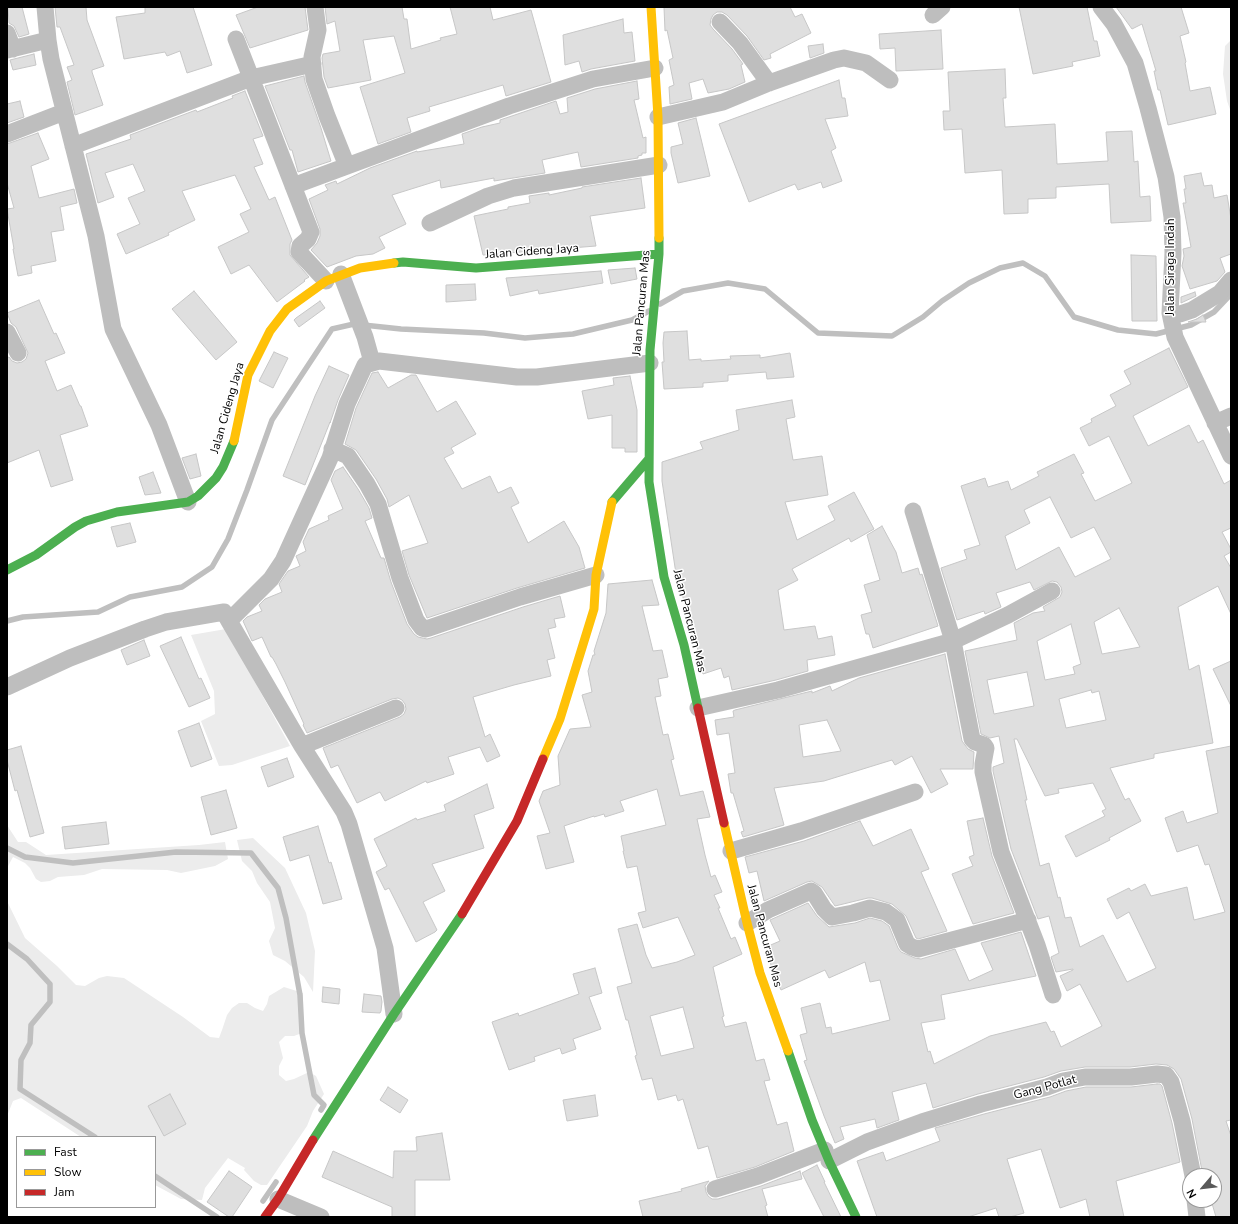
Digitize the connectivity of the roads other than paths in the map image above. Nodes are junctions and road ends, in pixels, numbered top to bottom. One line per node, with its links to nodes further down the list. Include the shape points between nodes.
1 (45, 7): 8 (street)
2 (315, 7): 10 (street, via 318,30 313,50)
3 (651, 7): 11 (street, Jalan Pancuran Mas)
4 (1101, 7): 27 (street, Jalan Siraga Indah, via 1114,24 1135,63 1166,177 1172,217)
5 (720, 22): 14 (street, via 740,43)
6 (7, 33): 9 (street)
7 (236, 39): 12 (street)
8 (48, 40): 9 (street); 15 (street)
9 (10, 50)
10 (313, 64): 12 (street); 20 (street, via 317,89)
11 (655, 68): 16 (street, Jalan Pancuran Mas); 20 (street, via 592,79)
12 (251, 78): 18 (street); 21 (street)
13 (890, 80): 14 (street, via 866,63 844,58)
14 (769, 83): 16 (street, via 723,102)
15 (64, 112): 17 (street); 18 (street)
16 (658, 116): 19 (street, Jalan Pancuran Mas)
17 (7, 134)
18 (73, 146): 37 (street, via 96,236 113,329 159,425)
19 (659, 165): 22 (street, via 514,188 488,196); 23 (street, Jalan Pancuran Mas)
20 (347, 166): 21 (street)
21 (293, 186): 26 (street, via 311,232 300,246 299,252)
22 (430, 223)
23 (659, 259): 24 (street, Jalan Cideng Jaya, via 476,268 403,262 360,268); 31 (street, Jalan Pancuran Mas)
24 (342, 274): 26 (street, Jalan Cideng Jaya); 30 (street)
25 (1231, 280): 27 (street, via 1220,293 1192,310)
26 (326, 281): 37 (street, Jalan Cideng Jaya, via 287,309 270,331 248,375 234,441 223,466 208,487)
27 (1170, 315): 33 (street, Jalan Siraga Indah, via 1175,337)
28 (7, 332): 29 (street)
29 (18, 353)
30 (372, 362): 31 (street, via 517,377); 34 (street, via 365,365 359,375)
31 (650, 363): 36 (street, Jalan Pancuran Mas)
32 (1231, 416): 33 (street)
33 (1215, 423): 35 (street, Jalan Siraga Indah)
34 (332, 449): 40 (street, via 348,456 378,504 400,578 416,620 422,628 429,628 520,597); 42 (street, via 283,561 271,579)
35 (1231, 456)
36 (648, 460): 40 (street, via 612,502); 46 (street, Jalan Pancuran Mas, via 648,482 664,577 684,645)
37 (188, 502): 39 (street, Jalan Cideng Jaya, via 117,512 86,521 36,555)
38 (913, 511): 43 (street)
39 (7, 570)
40 (596, 576): 53 (street, via 594,608 560,719 517,821 469,905)
41 (1052, 591): 43 (street)
42 (229, 621): 44 (street, via 224,612 145,628); 47 (street)
43 (953, 641): 46 (street, via 778,690); 50 (street, via 972,739 986,748 983,772 1001,852)
44 (7, 687)
45 (396, 708): 47 (street)
46 (698, 708): 49 (street, Jalan Pancuran Mas)
47 (302, 746): 53 (street, via 344,812 353,835 385,948)
48 (915, 792): 49 (street, via 802,831)
49 (731, 851): 51 (street, Jalan Pancuran Mas)
50 (1028, 920): 51 (street, via 918,949 907,944 897,920 886,912 870,908 832,917 811,891 768,910); 52 (street)
51 (747, 923): 54 (street, Jalan Pancuran Mas, via 760,973)
52 (1053, 995)
53 (394, 1014): 57 (street)
54 (827, 1156): 55 (street, Gang Potlat, via 922,1122 1063,1081 1085,1077 1131,1078 1166,1074 1171,1082 1182,1121); 56 (street); 60 (street, Jalan Pancuran Mas)
55 (1191, 1168)
56 (715, 1189)
57 (278, 1199): 58 (street); 59 (street)
58 (265, 1217)
59 (321, 1217)
60 (856, 1217)

